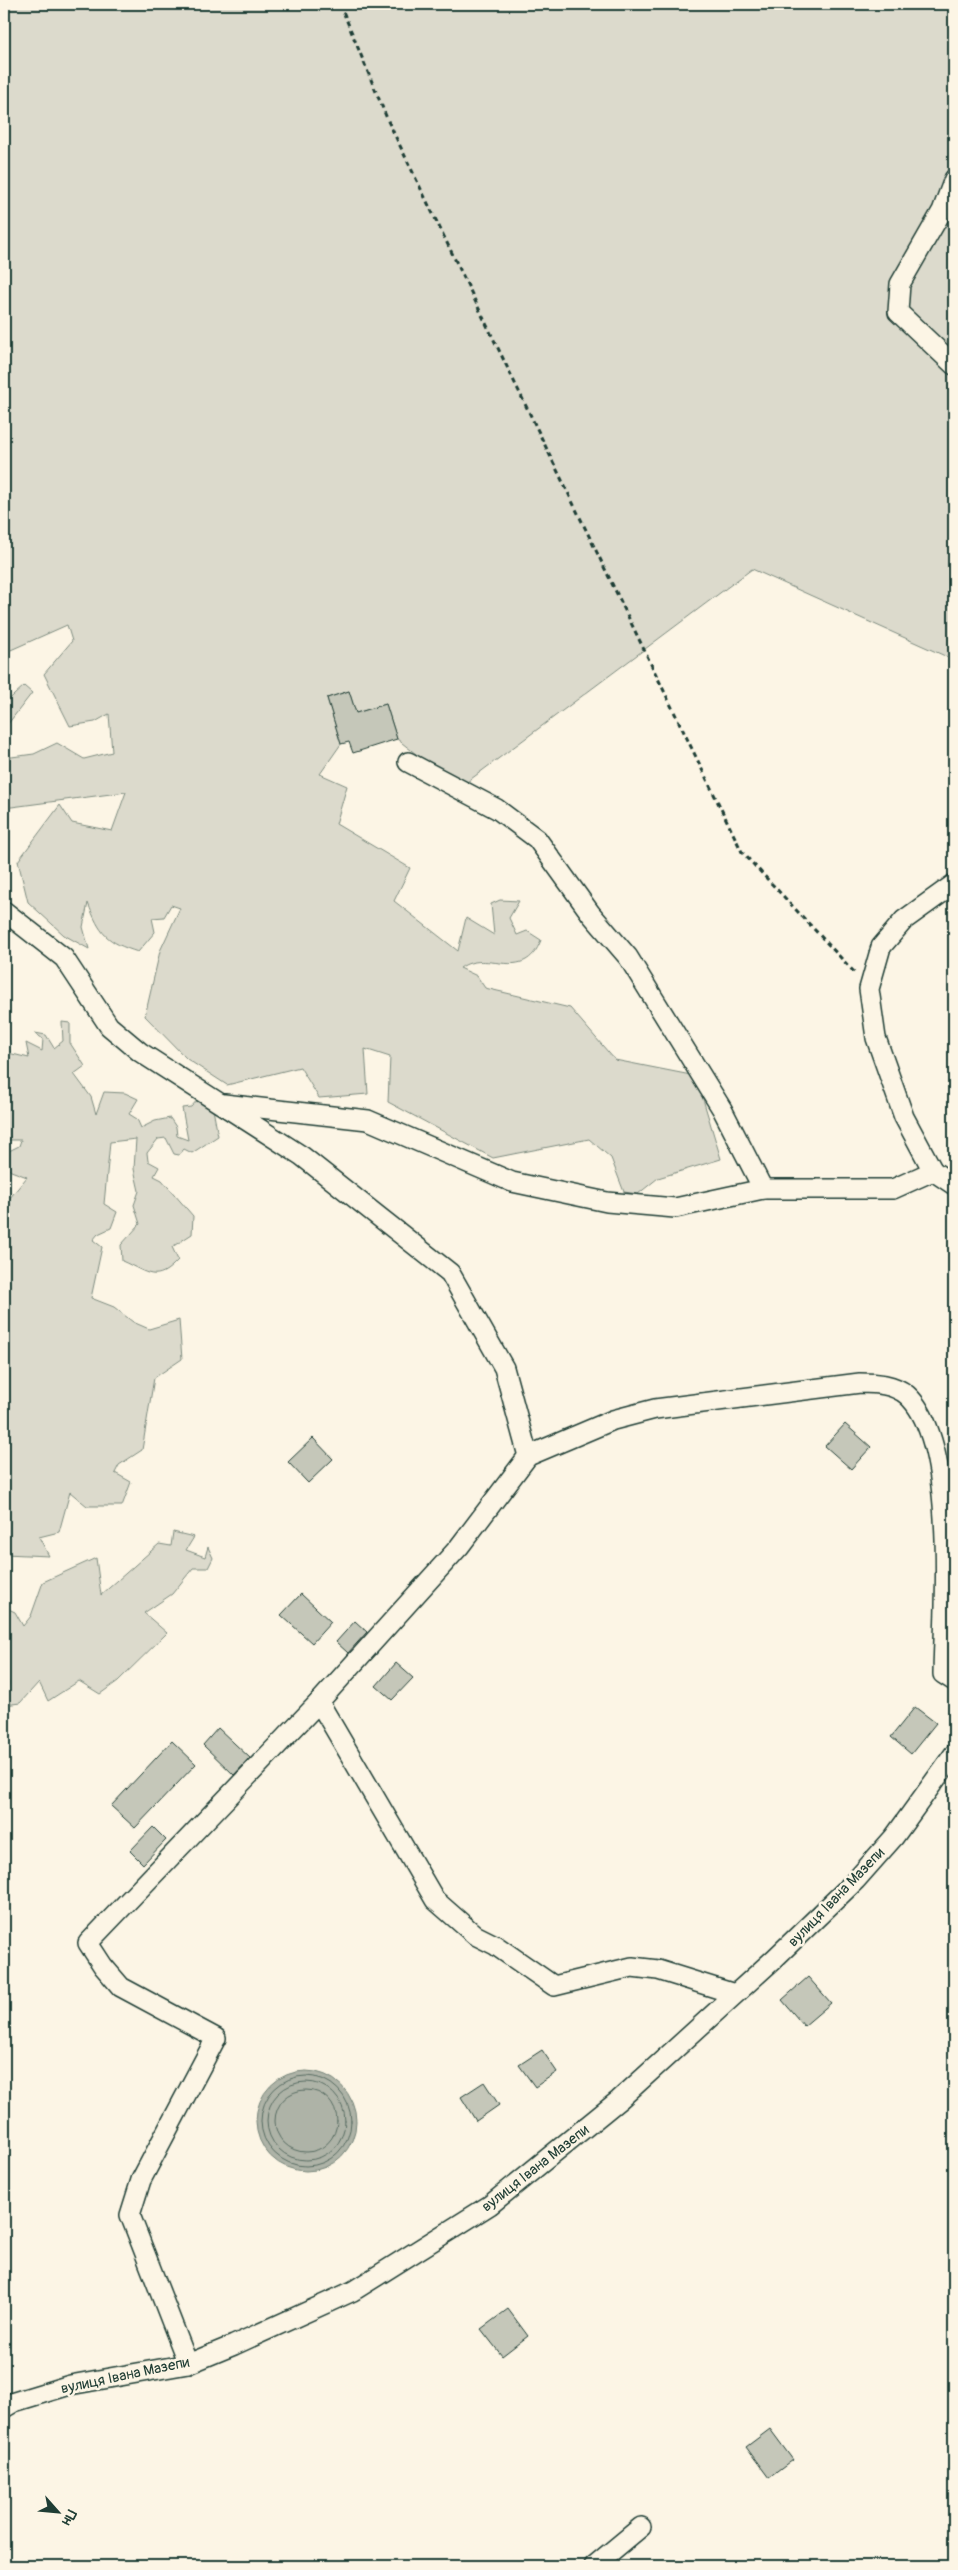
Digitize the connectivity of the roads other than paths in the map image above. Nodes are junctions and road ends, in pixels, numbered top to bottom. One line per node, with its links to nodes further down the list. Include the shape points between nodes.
1 (954, 179): 2 (street)
2 (948, 210): 3 (street, via 900,284 898,312)
3 (954, 365)
4 (408, 762): 10 (street, via 497,809 537,839 591,914 628,958 722,1109)
5 (954, 884): 8 (street, via 904,920 881,947 869,989 876,1038 904,1117)
6 (4, 911): 7 (street, via 64,958 109,1026 140,1052)
7 (219, 1104): 10 (street, via 368,1120 512,1182 607,1202 675,1208); 11 (street, via 302,1156 450,1273 504,1368)
8 (933, 1171): 9 (street); 10 (street, via 893,1188)
9 (954, 1185)
10 (763, 1189)
11 (528, 1456): 12 (street, via 613,1420 655,1410 860,1383 876,1383 899,1390 918,1409 936,1446 946,1525 943,1674); 13 (street, via 459,1547)
12 (954, 1681)
13 (319, 1702): 15 (street, via 435,1900 475,1935 554,1986 632,1967 658,1970); 16 (street, via 88,1943 122,1987 216,2038 141,2180 130,2216)
14 (954, 1754): 15 (street, вулиця Івана Мазепи, via 894,1837 856,1880)
15 (735, 1994): 16 (street, вулиця Івана Мазепи, via 619,2100 490,2205 353,2291)
16 (188, 2364): 17 (street, вулиця Івана Мазепи, via 70,2385)
17 (4, 2408)
18 (641, 2527): 19 (street)
19 (594, 2566)

